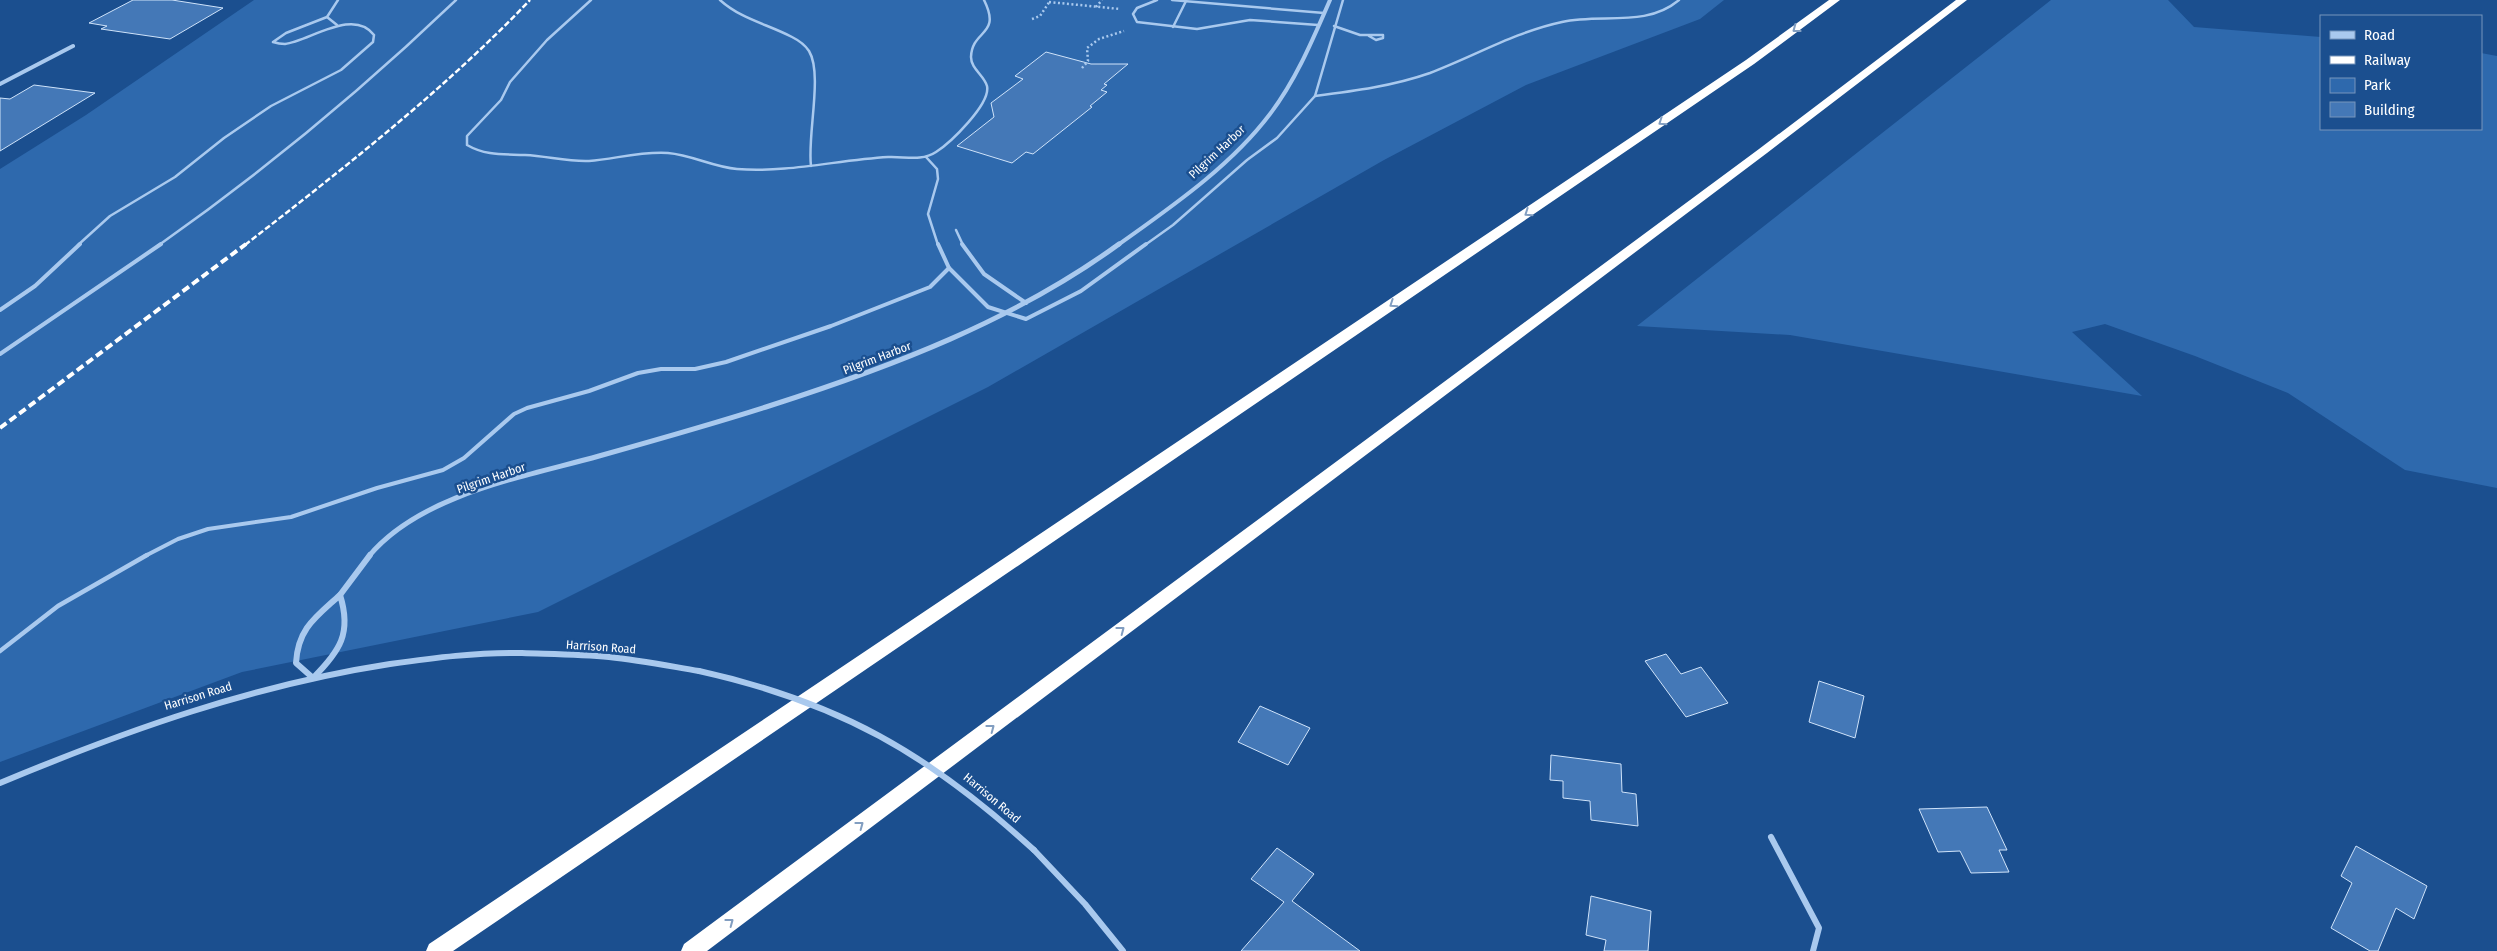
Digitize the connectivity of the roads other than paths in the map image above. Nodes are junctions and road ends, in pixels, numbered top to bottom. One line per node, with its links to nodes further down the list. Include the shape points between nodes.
1 (338, 0): 15 (lane)
2 (456, 0): 31 (lane, via 328,115 250,179 139,260)
3 (591, 0): 25 (lane, via 547,40 510,82 501,100 467,136 467,144 490,154 587,161 668,153 737,169)
4 (720, 0): 25 (lane, via 744,16 791,36 813,53 814,84 808,142)
5 (984, 0): 24 (lane, via 991,14 990,26 975,45 971,57 987,85 987,93 979,111 968,124)
6 (1157, 0): 19 (lane, via 1142,5 1135,11 1134,19 1144,24)
7 (1172, 0): 13 (lane)
8 (1330, 0): 14 (street, Pilgrim Harbor)
9 (1343, 0): 18 (lane)
10 (1680, 0): 23 (lane, via 1674,7 1648,16 1582,17 1529,28 1411,79)
11 (1835, 0): 37 (highway, one-way to 37, via 1741,68)
12 (1962, 0): 38 (highway, one-way to 12)
13 (1186, 1): 14 (lane); 19 (lane)
14 (1324, 13): 17 (street, Pilgrim Harbor)
15 (327, 17): 16 (lane); 16 (lane, via 286,33 273,42 285,44)
16 (337, 25): 29 (lane, via 366,29 374,35 373,42 341,70 271,106 175,177 110,216 35,286)
17 (1318, 25): 19 (lane, via 1250,20 1210,28); 28 (street, Pilgrim Harbor, via 1281,98 1218,168 1120,244)
18 (1334, 26): 20 (lane, via 1352,34); 23 (lane)
19 (1173, 27)
20 (1369, 36)
21 (73, 46): 22 (street)
22 (0, 84)
23 (1315, 96): 30 (lane, via 1277,138 1173,225 1081,291 1026,319)
24 (926, 157): 25 (lane, via 888,157); 27 (lane, via 937,169 938,179 928,214 940,252)
25 (811, 166)
26 (956, 230): 28 (lane, via 966,255 981,274)
27 (949, 268): 30 (lane, via 988,307); 33 (lane, via 930,287 726,362 695,369 638,373 527,408 514,414 475,449 443,470 292,517 185,536 58,606)
28 (1026, 303): 30 (street, Pilgrim Harbor)
29 (0, 310)
30 (1009, 311): 32 (street, Pilgrim Harbor, via 913,355 754,412 474,492 409,522 391,534 366,560)
31 (0, 354)
32 (340, 595): 34 (street, via 347,618 341,644 333,658); 34 (street, Pilgrim Harbor, via 314,616 300,641 296,663)
33 (0, 651)
34 (313, 678): 35 (street, Harrison Road, via 174,715); 39 (street, Harrison Road, bridge, via 419,660 497,654 611,658 699,670 775,690 874,731 953,780 1034,850)
35 (0, 783)
36 (1771, 837): 40 (street, via 1820,928)
37 (436, 951)
38 (691, 951)
39 (1123, 951)
40 (1813, 951)

